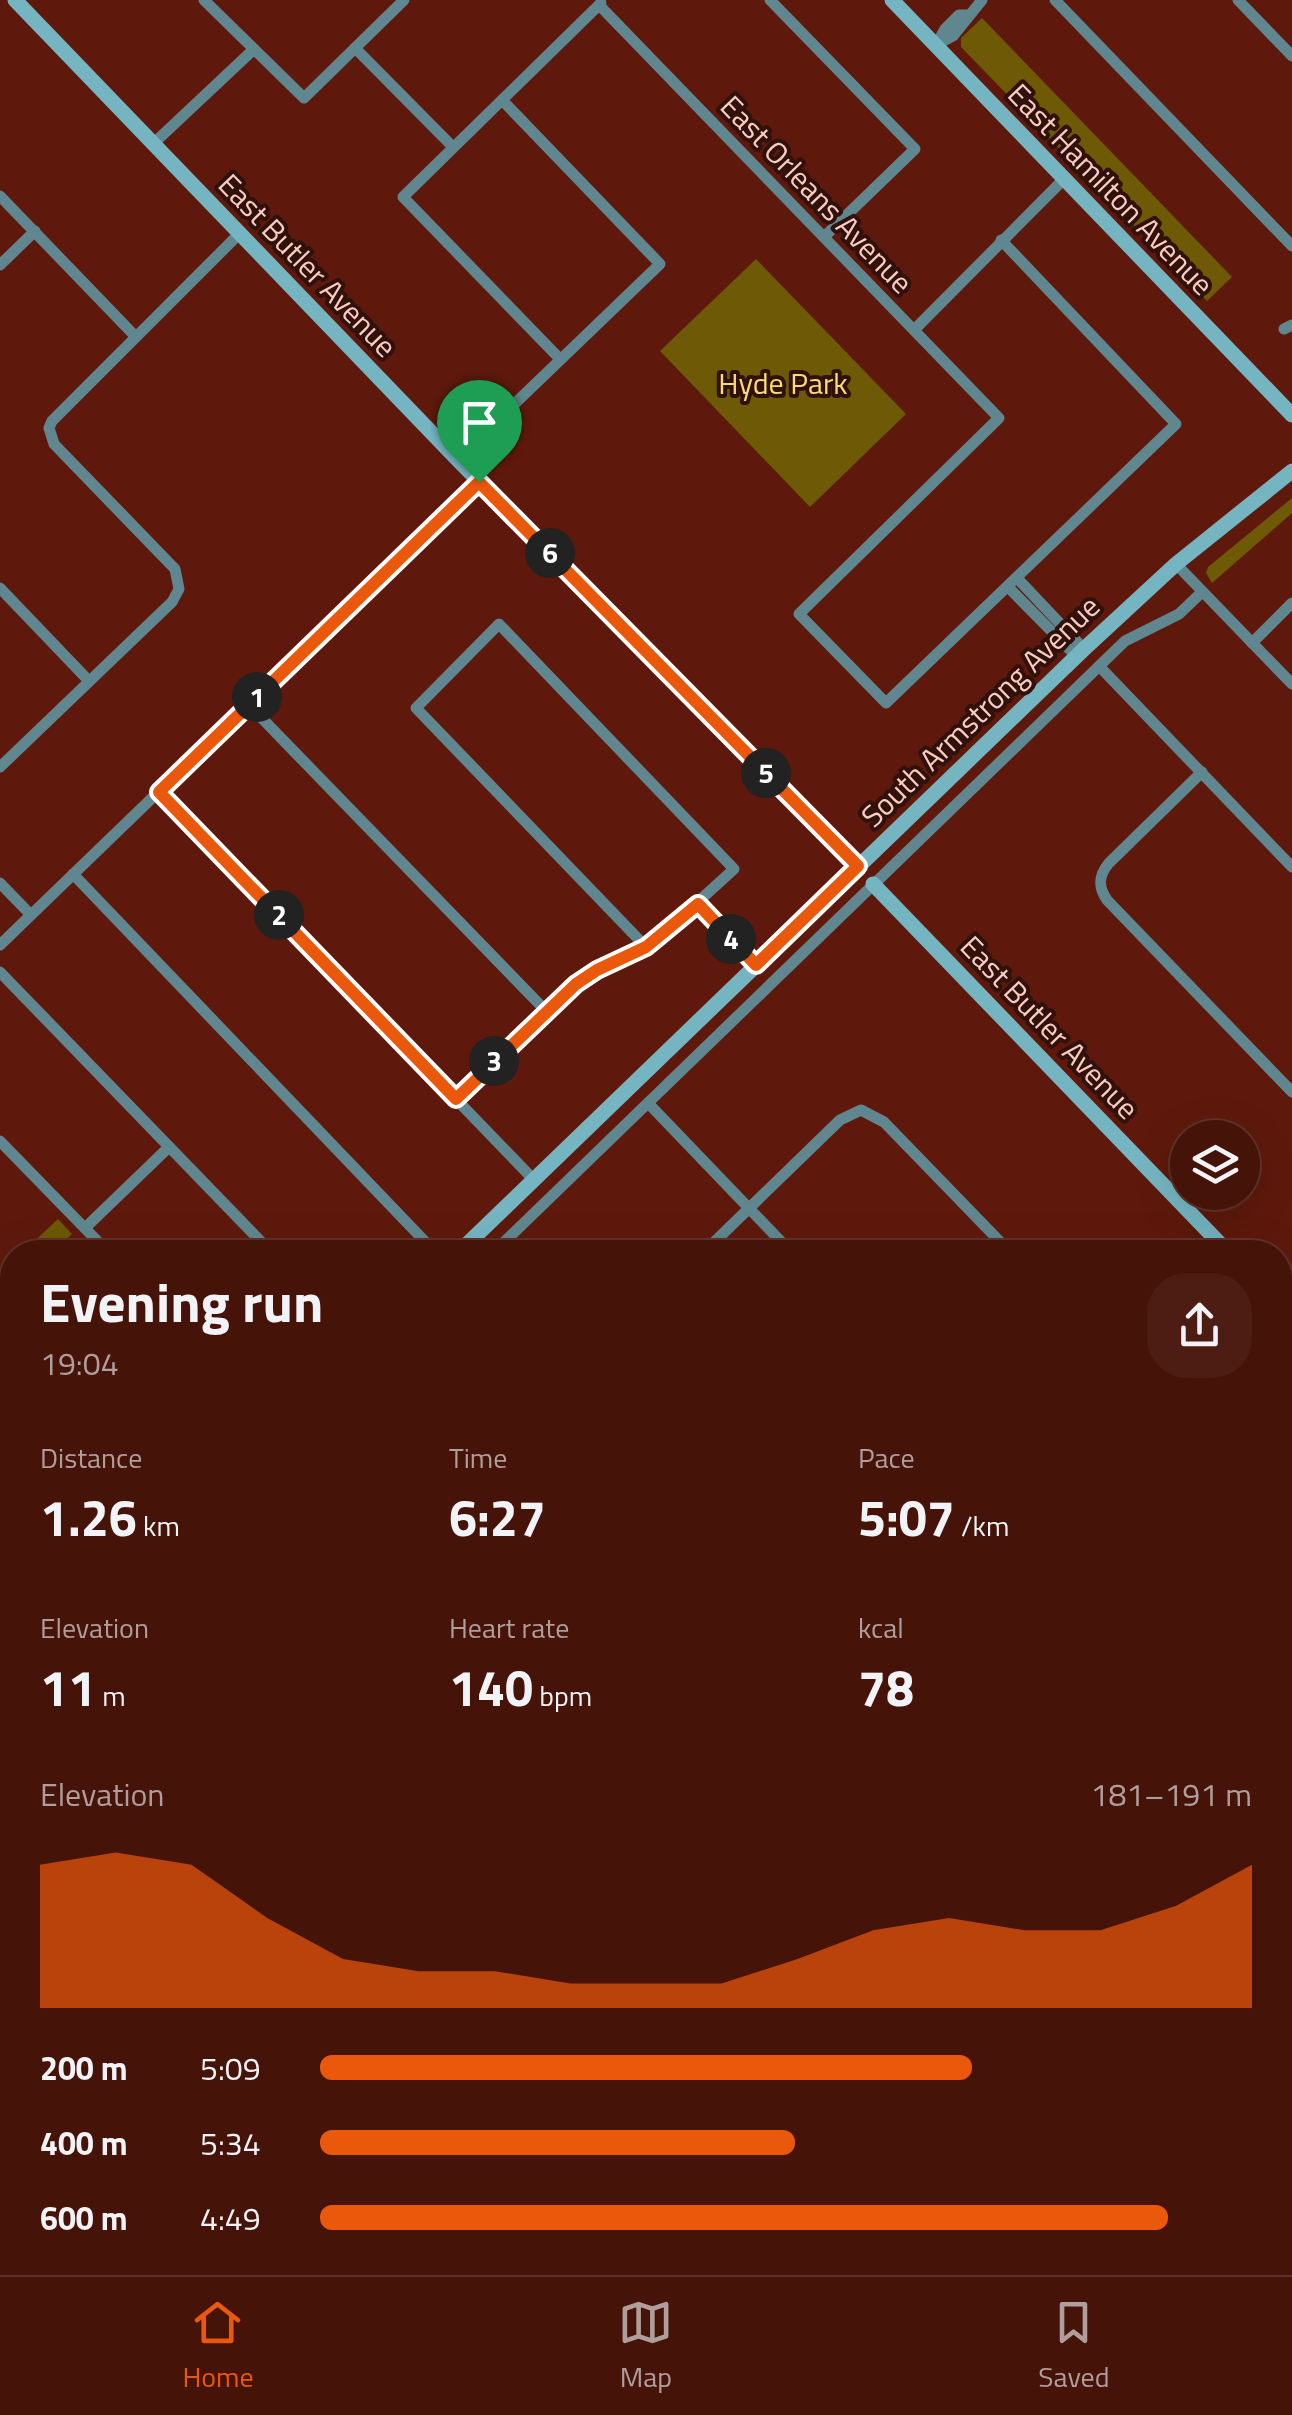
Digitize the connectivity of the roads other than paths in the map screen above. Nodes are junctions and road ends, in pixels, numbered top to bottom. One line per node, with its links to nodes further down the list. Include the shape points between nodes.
1 (14, 0): 10 (street); 16 (street, East Butler Avenue)
2 (204, 0): 13 (street)
3 (770, 0): 22 (street, via 915,149)
4 (892, 0): 11 (street, East Hamilton Avenue)
5 (982, 0): 11 (street, via 953,36)
6 (1055, 0): 24 (street)
7 (1238, 0): 14 (street)
8 (398, 2): 12 (street)
9 (601, 3): 15 (street); 22 (street, East Orleans Avenue)
10 (0, 12)
11 (936, 45): 18 (street, East Hamilton Avenue)
12 (355, 48): 13 (street, via 304,98); 17 (street)
13 (254, 49): 16 (street)
14 (1292, 56)
15 (502, 100): 17 (street); 28 (street, via 660,264)
16 (153, 144): 21 (street, East Butler Avenue)
17 (453, 148): 28 (street, via 403,197)
18 (1063, 180): 23 (street); 29 (street, East Hamilton Avenue)
19 (0, 196): 20 (street)
20 (34, 231): 25 (street); 27 (street)
21 (240, 233): 27 (street); 30 (street, East Butler Avenue)
22 (824, 237): 26 (street, East Orleans Avenue)
23 (1001, 240): 26 (street); 34 (street, via 1176,424)
24 (1292, 246)
25 (0, 265)
26 (914, 330): 34 (street, East Orleans Avenue, via 999,418 799,614 886,703)
27 (136, 336): 41 (street, via 49,428 54,444 180,582 172,602)
28 (560, 359): 30 (street)
29 (1292, 415)
30 (457, 459): 32 (street, East Butler Avenue)
31 (1292, 471): 33 (street, South Armstrong Avenue)
32 (479, 482): 43 (street); 47 (street, East Butler Avenue)
33 (1176, 564): 36 (street); 39 (street, South Armstrong Avenue)
34 (1012, 582): 39 (street)
35 (0, 588): 41 (street)
36 (1202, 592): 38 (street); 40 (street, South Armstrong Avenue, via 1179,614 1130,637)
37 (1292, 603): 38 (street)
38 (1252, 643): 42 (street)
39 (1080, 653): 47 (street, South Armstrong Avenue)
40 (1099, 666): 45 (street); 51 (street, South Armstrong Avenue)
41 (90, 681): 44 (street)
42 (1292, 684)
43 (249, 704): 46 (street); 58 (street)
44 (0, 767)
45 (1202, 772): 48 (street); 59 (street, via 1100,879 1107,900)
46 (159, 792): 49 (street); 60 (street)
47 (858, 866): 56 (street, South Armstrong Avenue)
48 (1292, 866)
49 (74, 874): 53 (street); 69 (street)
50 (0, 884): 53 (street)
51 (873, 884): 61 (street, South Armstrong Avenue); 75 (street, East Butler Avenue)
52 (698, 904): 55 (street); 55 (street, via 734,869 500,624 416,708); 56 (street)
53 (31, 915): 54 (street)
54 (0, 945)
55 (646, 947): 58 (street, via 586,977)
56 (756, 965): 64 (street, South Armstrong Avenue)
57 (0, 972): 63 (street)
58 (546, 1012): 60 (street)
59 (1292, 1092)
60 (456, 1099): 64 (street)
61 (648, 1104): 65 (street); 71 (street, South Armstrong Avenue)
62 (0, 1141): 66 (street)
63 (169, 1147): 66 (street); 68 (street)
64 (534, 1180): 70 (street, South Armstrong Avenue)
65 (749, 1208): 72 (street); 73 (street); 74 (street, via 840,1120 861,1110 884,1122)
66 (85, 1228): 67 (street)
67 (96, 1240)
68 (258, 1240)
69 (424, 1240)
70 (471, 1240)
71 (506, 1240)
72 (716, 1240)
73 (780, 1240)
74 (998, 1240)
75 (1216, 1240)

